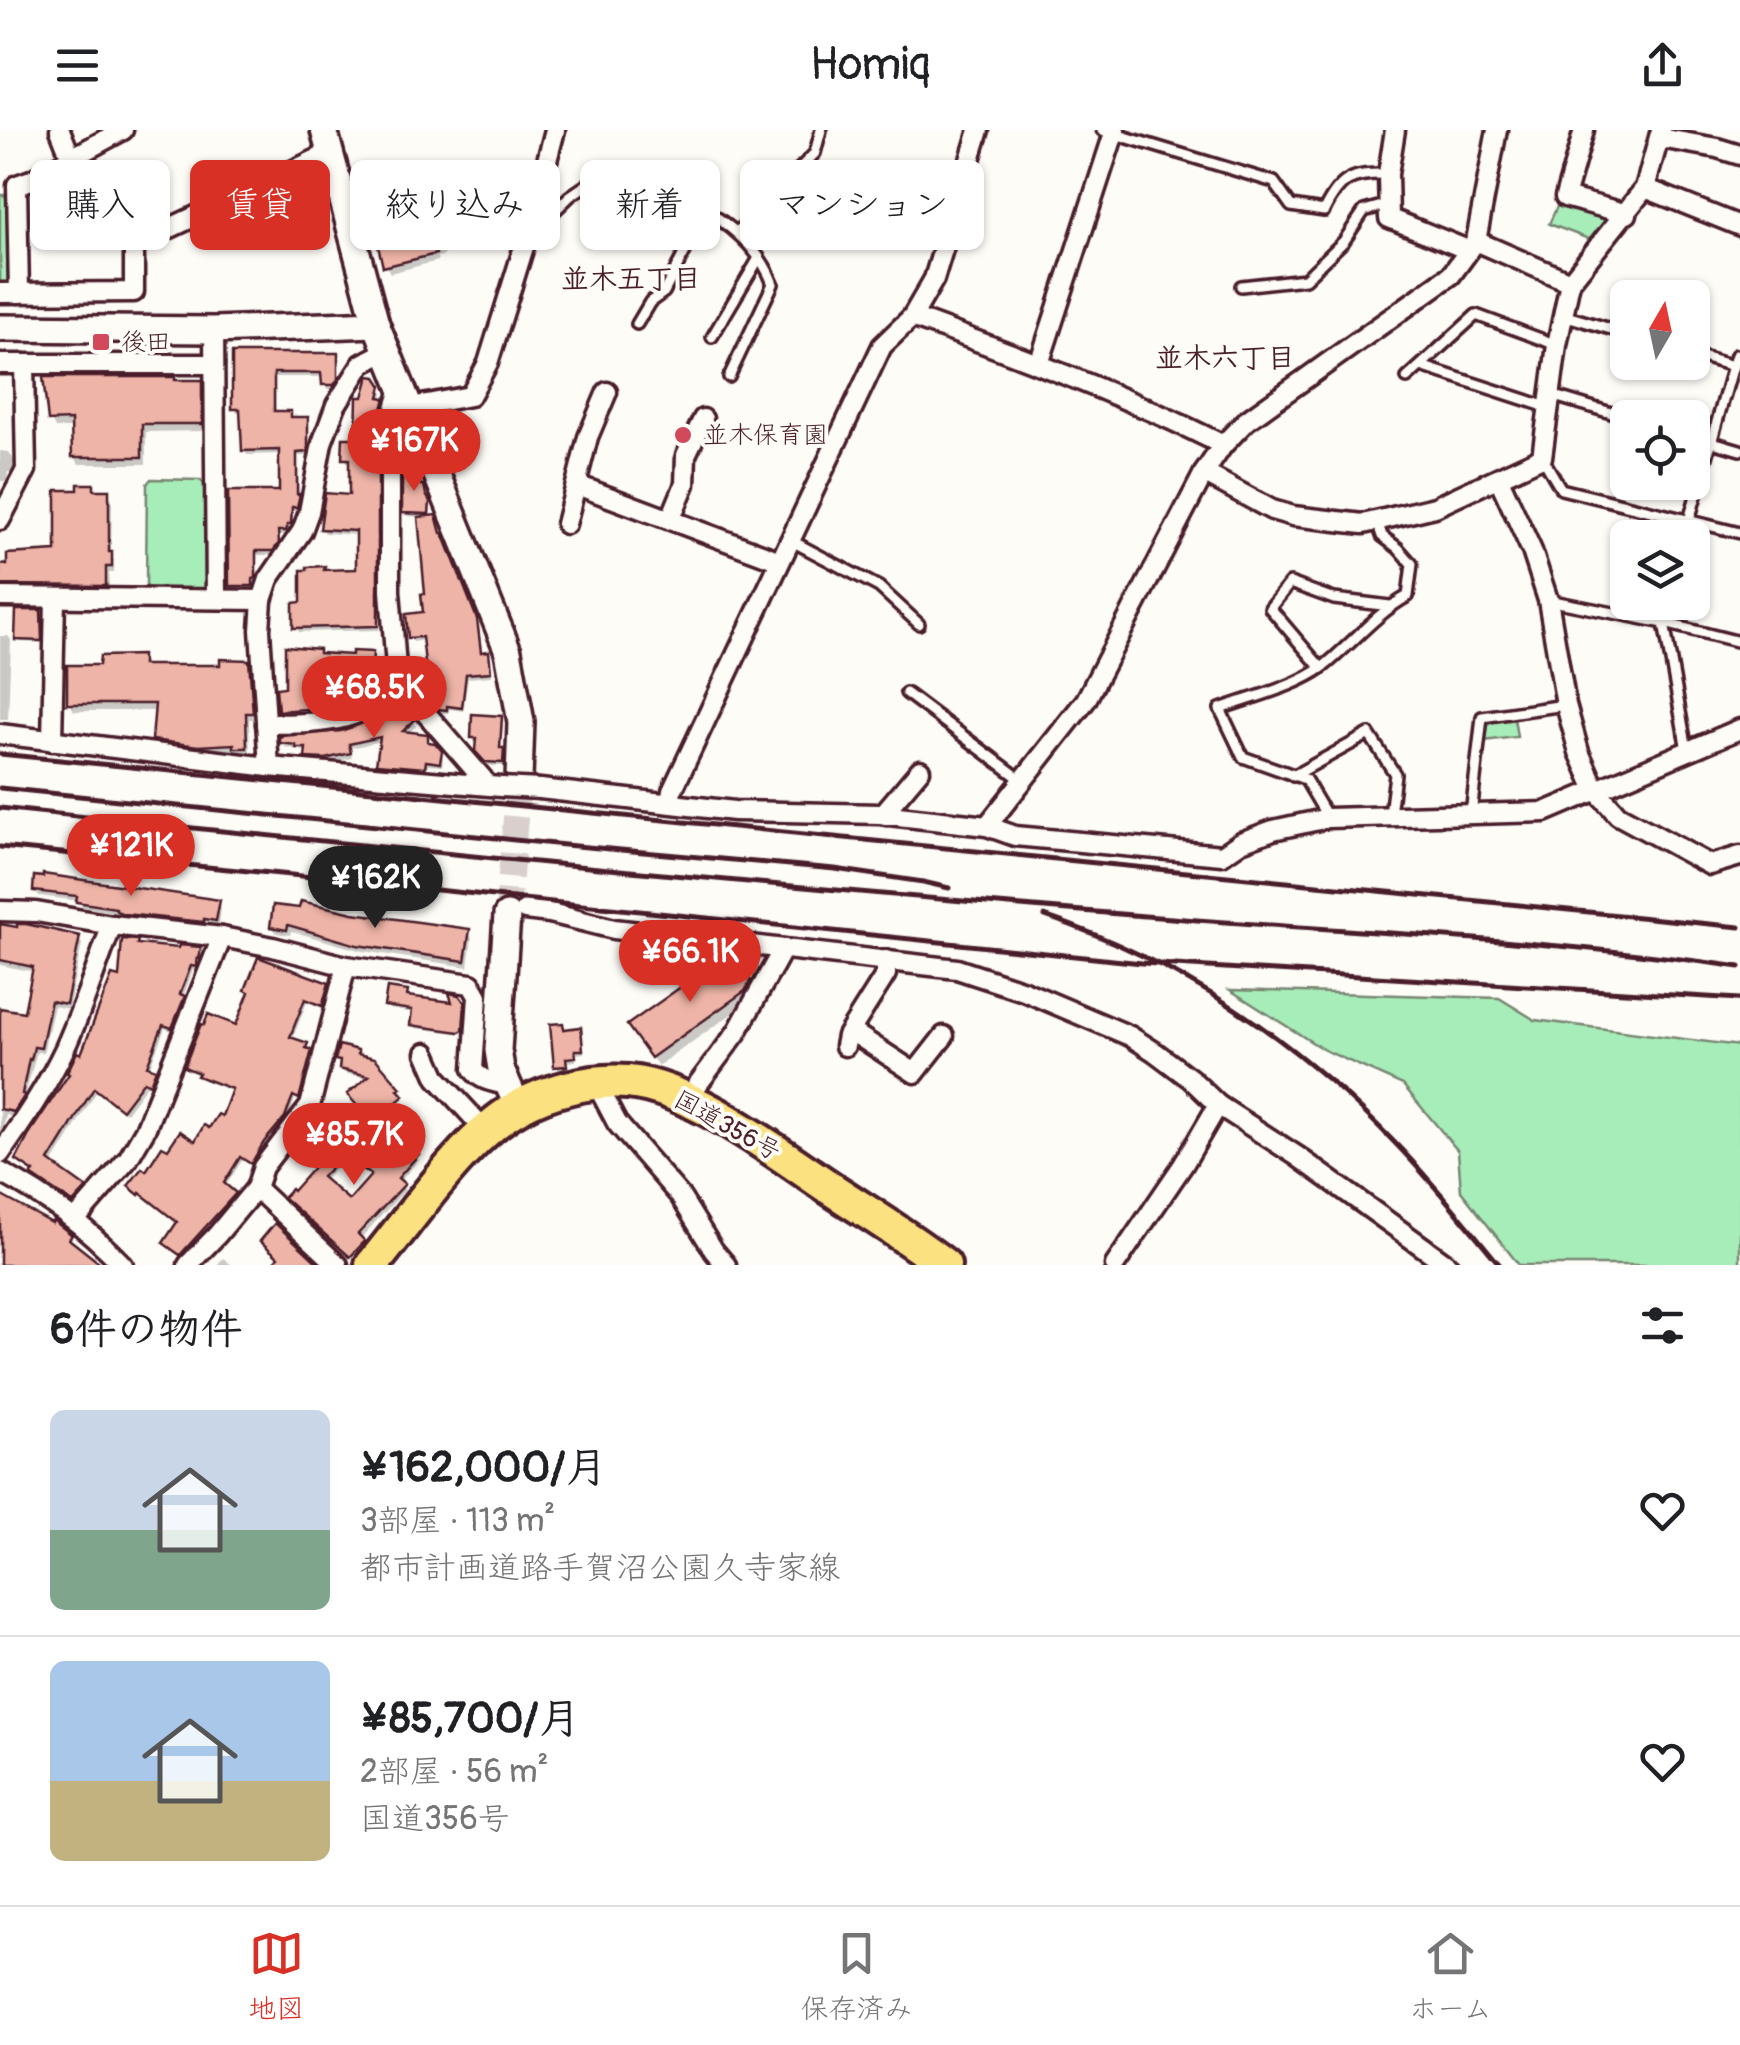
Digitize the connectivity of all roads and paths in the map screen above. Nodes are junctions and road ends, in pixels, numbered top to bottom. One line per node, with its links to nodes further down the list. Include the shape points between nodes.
1 (60, 130): 13 (street)
2 (122, 130): 13 (street)
3 (555, 130): 14 (street)
4 (822, 130): 24 (lane, via 815,153)
5 (978, 130): 33 (street, via 934,279)
6 (1395, 130): 15 (street)
7 (1497, 130): 25 (street)
8 (1584, 130): 21 (street, via 1565,196)
9 (1110, 131): 15 (lane, via 1274,182 1291,206 1324,211 1332,194 1355,175); 47 (street)
10 (1660, 134): 12 (street); 17 (street)
11 (327, 141): 31 (street, via 134,245 134,292); 34 (street)
12 (1740, 155)
13 (71, 158): 16 (street)
14 (547, 160)
15 (1388, 174): 19 (street)
16 (8, 185): 31 (street)
17 (1645, 188): 21 (street); 23 (street)
18 (580, 189): 20 (lane)
19 (1389, 204): 25 (street, via 1389,218); 30 (lane, via 1364,210 1305,279)
20 (560, 206)
21 (1626, 214): 29 (street)
22 (720, 219): 24 (lane)
23 (1740, 226)
24 (738, 231): 28 (lane)
25 (1472, 246): 29 (street); 58 (street, via 1451,275 1246,421)
26 (523, 250): 53 (street, via 488,363 470,396)
27 (686, 250): 35 (lane)
28 (758, 258): 39 (lane); 50 (lane, via 773,284)
29 (1570, 282): 32 (street)
30 (1241, 286)
31 (10, 293)
32 (1562, 315): 37 (lane); 40 (street)
33 (912, 318): 47 (street); 71 (street, via 882,346)
34 (376, 324): 38 (street); 41 (street)
35 (637, 324)
36 (0, 328): 38 (street)
37 (1610, 329)
38 (214, 330): 46 (street)
39 (712, 337)
40 (1557, 345): 48 (lane, via 1476,315); 54 (street)
41 (386, 352): 53 (street); 76 (street, via 362,364 336,404 302,531)
42 (1740, 356): 49 (lane)
43 (1710, 359): 49 (lane)
44 (0, 364): 45 (street)
45 (24, 364): 46 (street); 65 (street, via 26,470)
46 (214, 364): 75 (street)
47 (1040, 364): 58 (street)
48 (1421, 366): 51 (lane); 54 (lane)
49 (1733, 366): 57 (lane)
50 (729, 377)
51 (1407, 378)
52 (607, 392): 63 (street)
53 (406, 397): 84 (street, via 390,424); 96 (street, via 508,651 521,722)
54 (1550, 402): 55 (lane); 60 (street)
55 (1610, 414)
56 (702, 419): 64 (street)
57 (1711, 442): 59 (lane); 66 (lane)
58 (1223, 445): 61 (street)
59 (1740, 450)
60 (1542, 457): 62 (street); 66 (lane, via 1562,489)
61 (1204, 473): 67 (street, via 1272,510); 95 (street, via 1086,700)
62 (1499, 479): 67 (street, via 1435,507); 77 (street)
63 (578, 485): 64 (street); 68 (street)
64 (671, 518): 72 (street)
65 (0, 520)
66 (1688, 520)
67 (1377, 521): 78 (lane, via 1382,536 1412,564 1408,596)
68 (566, 524)
69 (1710, 526): 70 (lane)
70 (1740, 533)
71 (790, 540): 72 (street); 81 (lane, via 878,587)
72 (780, 562): 98 (street)
73 (0, 597): 74 (street)
74 (54, 598): 75 (street); 90 (street)
75 (216, 599): 76 (street)
76 (262, 600): 87 (street)
77 (1548, 600): 80 (lane); 86 (street)
78 (1390, 606): 83 (lane); 83 (lane, via 1334,599 1290,583 1270,608)
79 (1665, 620): 80 (lane)
80 (1664, 623): 82 (lane); 91 (lane)
81 (919, 624)
82 (1740, 642)
83 (1322, 668): 94 (lane, via 1220,709 1243,757)
84 (397, 680): 87 (street, via 387,697 363,712 323,723); 96 (street, via 483,779)
85 (906, 694): 95 (lane)
86 (1566, 705): 97 (street); 99 (lane, via 1482,717)
87 (266, 724): 92 (street)
88 (1740, 729): 91 (street)
89 (0, 734): 90 (street)
90 (52, 742): 92 (street)
91 (1687, 750): 97 (street)
92 (269, 767): 96 (street)
93 (920, 770): 100 (street)
94 (1293, 776): 101 (lane, via 1369,734 1395,774); 102 (lane, via 1305,778)
95 (1023, 780): 103 (street)
96 (511, 785): 98 (street)
97 (1596, 790): 99 (street, via 1545,812); 104 (street, via 1618,816 1710,865)
98 (670, 803): 100 (street)
99 (1471, 814): 101 (street)
100 (886, 815): 103 (street)
101 (1390, 815): 102 (street)
102 (1328, 818): 103 (street, via 1273,830 1222,855 1015,836)
103 (987, 826)
104 (1740, 856)
105 (0, 910): 107 (street)
106 (516, 912): 109 (street); 115 (street, via 498,1050)
107 (112, 924): 108 (street); 119 (street, via 66,1045)
108 (222, 937): 111 (street); 122 (street, via 145,1130)
109 (783, 949): 110 (street); 116 (street, via 737,1032)
110 (886, 960): 112 (street, via 886,974 848,1038 914,1073); 117 (street, via 986,977 1130,1036)
111 (346, 966): 115 (street, via 471,984 478,996 472,1069); 121 (street, via 310,1106 263,1167)
112 (944, 1036)
113 (426, 1053): 118 (street, via 437,1078)
114 (596, 1083): 115 (highway, 国道356号, via 538,1098); 116 (highway, 国道356号, via 627,1082); 128 (street, via 617,1123 680,1196)
115 (512, 1096): 118 (highway, 国道356号)
116 (686, 1100): 123 (highway, 国道356号, via 738,1127)
117 (1218, 1106): 129 (street); 130 (street)
118 (486, 1131): 127 (highway, 国道356号)
119 (0, 1154)
120 (0, 1172): 122 (street)
121 (256, 1188): 125 (street); 126 (street)
122 (76, 1220): 124 (street)
123 (934, 1262)
124 (123, 1265)
125 (188, 1265)
126 (338, 1265)
127 (372, 1265)
128 (726, 1265)
129 (1115, 1265)
130 (1448, 1265)

